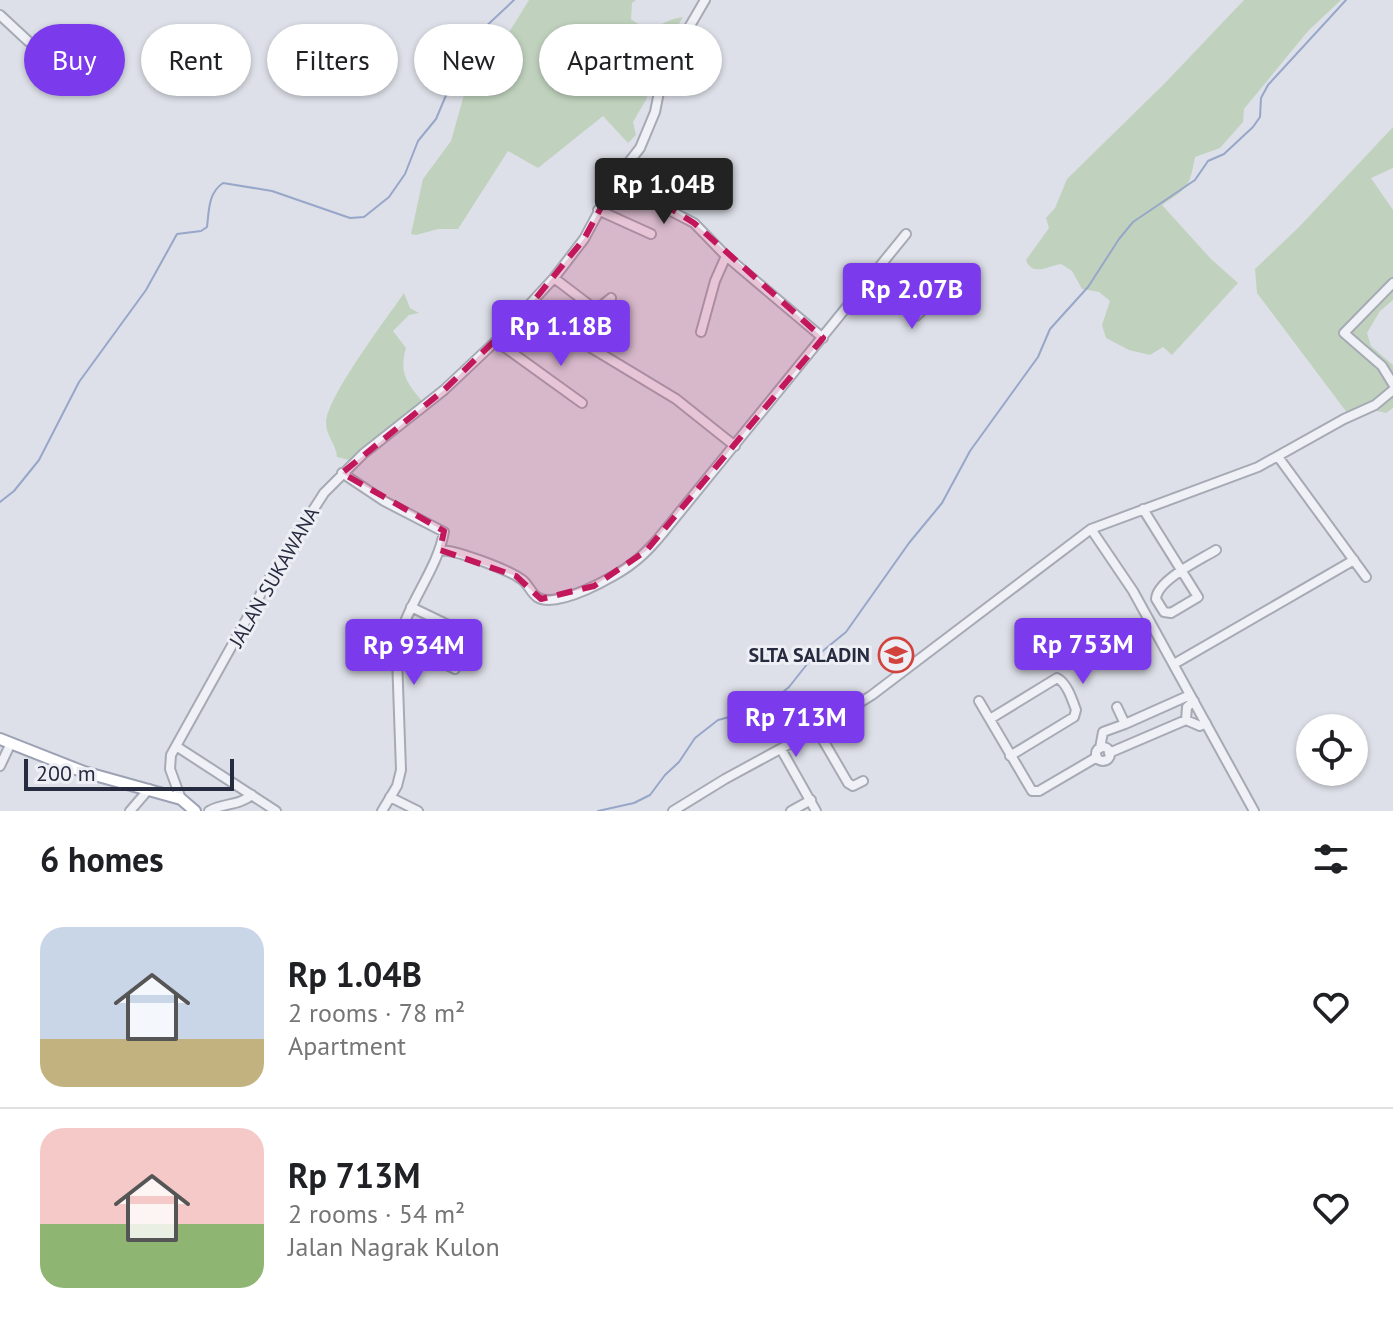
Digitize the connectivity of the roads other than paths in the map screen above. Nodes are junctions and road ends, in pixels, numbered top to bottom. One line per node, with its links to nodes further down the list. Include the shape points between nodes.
1 (705, 0): 4 (street, JALAN SUKAWANA, via 663,72 644,139)
2 (0, 15): 3 (street)
3 (24, 37)
4 (618, 176): 5 (street, JALAN SUKAWANA); 8 (street, via 694,223)
5 (598, 210): 6 (street); 10 (street, JALAN SUKAWANA, via 584,239)
6 (651, 234)
7 (906, 234): 9 (street)
8 (726, 256): 15 (street); 16 (street)
9 (871, 276): 11 (street, via 916,316 929,304 923,296); 16 (street)
10 (554, 278): 13 (street, via 596,310); 14 (street, JALAN SUKAWANA)
11 (934, 278)
12 (1393, 283): 18 (street, via 1344,333 1382,366)
13 (611, 298)
14 (527, 309): 17 (street, JALAN SUKAWANA); 20 (street, via 682,402)
15 (701, 332)
16 (823, 338): 20 (street)
17 (496, 341): 19 (street); 22 (street, JALAN SUKAWANA)
18 (1393, 387): 21 (street, via 1377,404)
19 (582, 403)
20 (735, 446): 25 (street, via 635,562 565,597 541,599 516,576)
21 (1279, 458): 23 (street); 27 (street)
22 (342, 473): 25 (street, via 443,531); 44 (street, JALAN SUKAWANA, via 313,508 269,579)
23 (1143, 509): 24 (street); 28 (street)
24 (1091, 529): 33 (street); 42 (street, via 860,703)
25 (440, 550): 30 (street)
26 (1216, 550): 28 (street)
27 (1354, 560): 29 (street); 33 (street)
28 (1183, 571): 28 (street, via 1198,598 1165,612 1156,594)
29 (1366, 577)
30 (411, 607): 31 (street); 32 (street)
31 (471, 636)
32 (397, 653): 34 (street, via 421,659 424,654); 52 (street, via 401,770)
33 (1174, 664): 35 (street)
34 (455, 669)
35 (1192, 698): 39 (street); 40 (street); 41 (street)
36 (979, 701): 38 (street)
37 (1117, 707): 41 (street)
38 (990, 719): 47 (street); 47 (street, via 1057,678 1062,680 1076,710 1074,717)
39 (1186, 720): 40 (street); 46 (street, via 1109,753 1106,760)
40 (1206, 723): 64 (street)
41 (1125, 724): 46 (street, via 1103,732)
42 (816, 728): 45 (street); 49 (street, via 848,783)
43 (5, 742): 48 (street); 50 (main road, via 84,772)
44 (176, 746): 51 (street); 53 (street, JALAN SUKAWANA, via 169,766)
45 (781, 749): 54 (street); 61 (street)
46 (1098, 753): 47 (street, via 1035,792)
47 (1010, 756)
48 (0, 766)
49 (863, 781)
50 (149, 789): 53 (main road); 55 (street)
51 (252, 795): 57 (street, via 240,804); 58 (street)
52 (390, 797): 59 (street); 60 (street)
53 (181, 799): 56 (main road)
54 (811, 800): 62 (street); 63 (street)
55 (130, 811)
56 (195, 811)
57 (209, 811)
58 (276, 811)
59 (382, 811)
60 (418, 811)
61 (673, 811)
62 (791, 811)
63 (816, 811)
64 (1254, 811)

